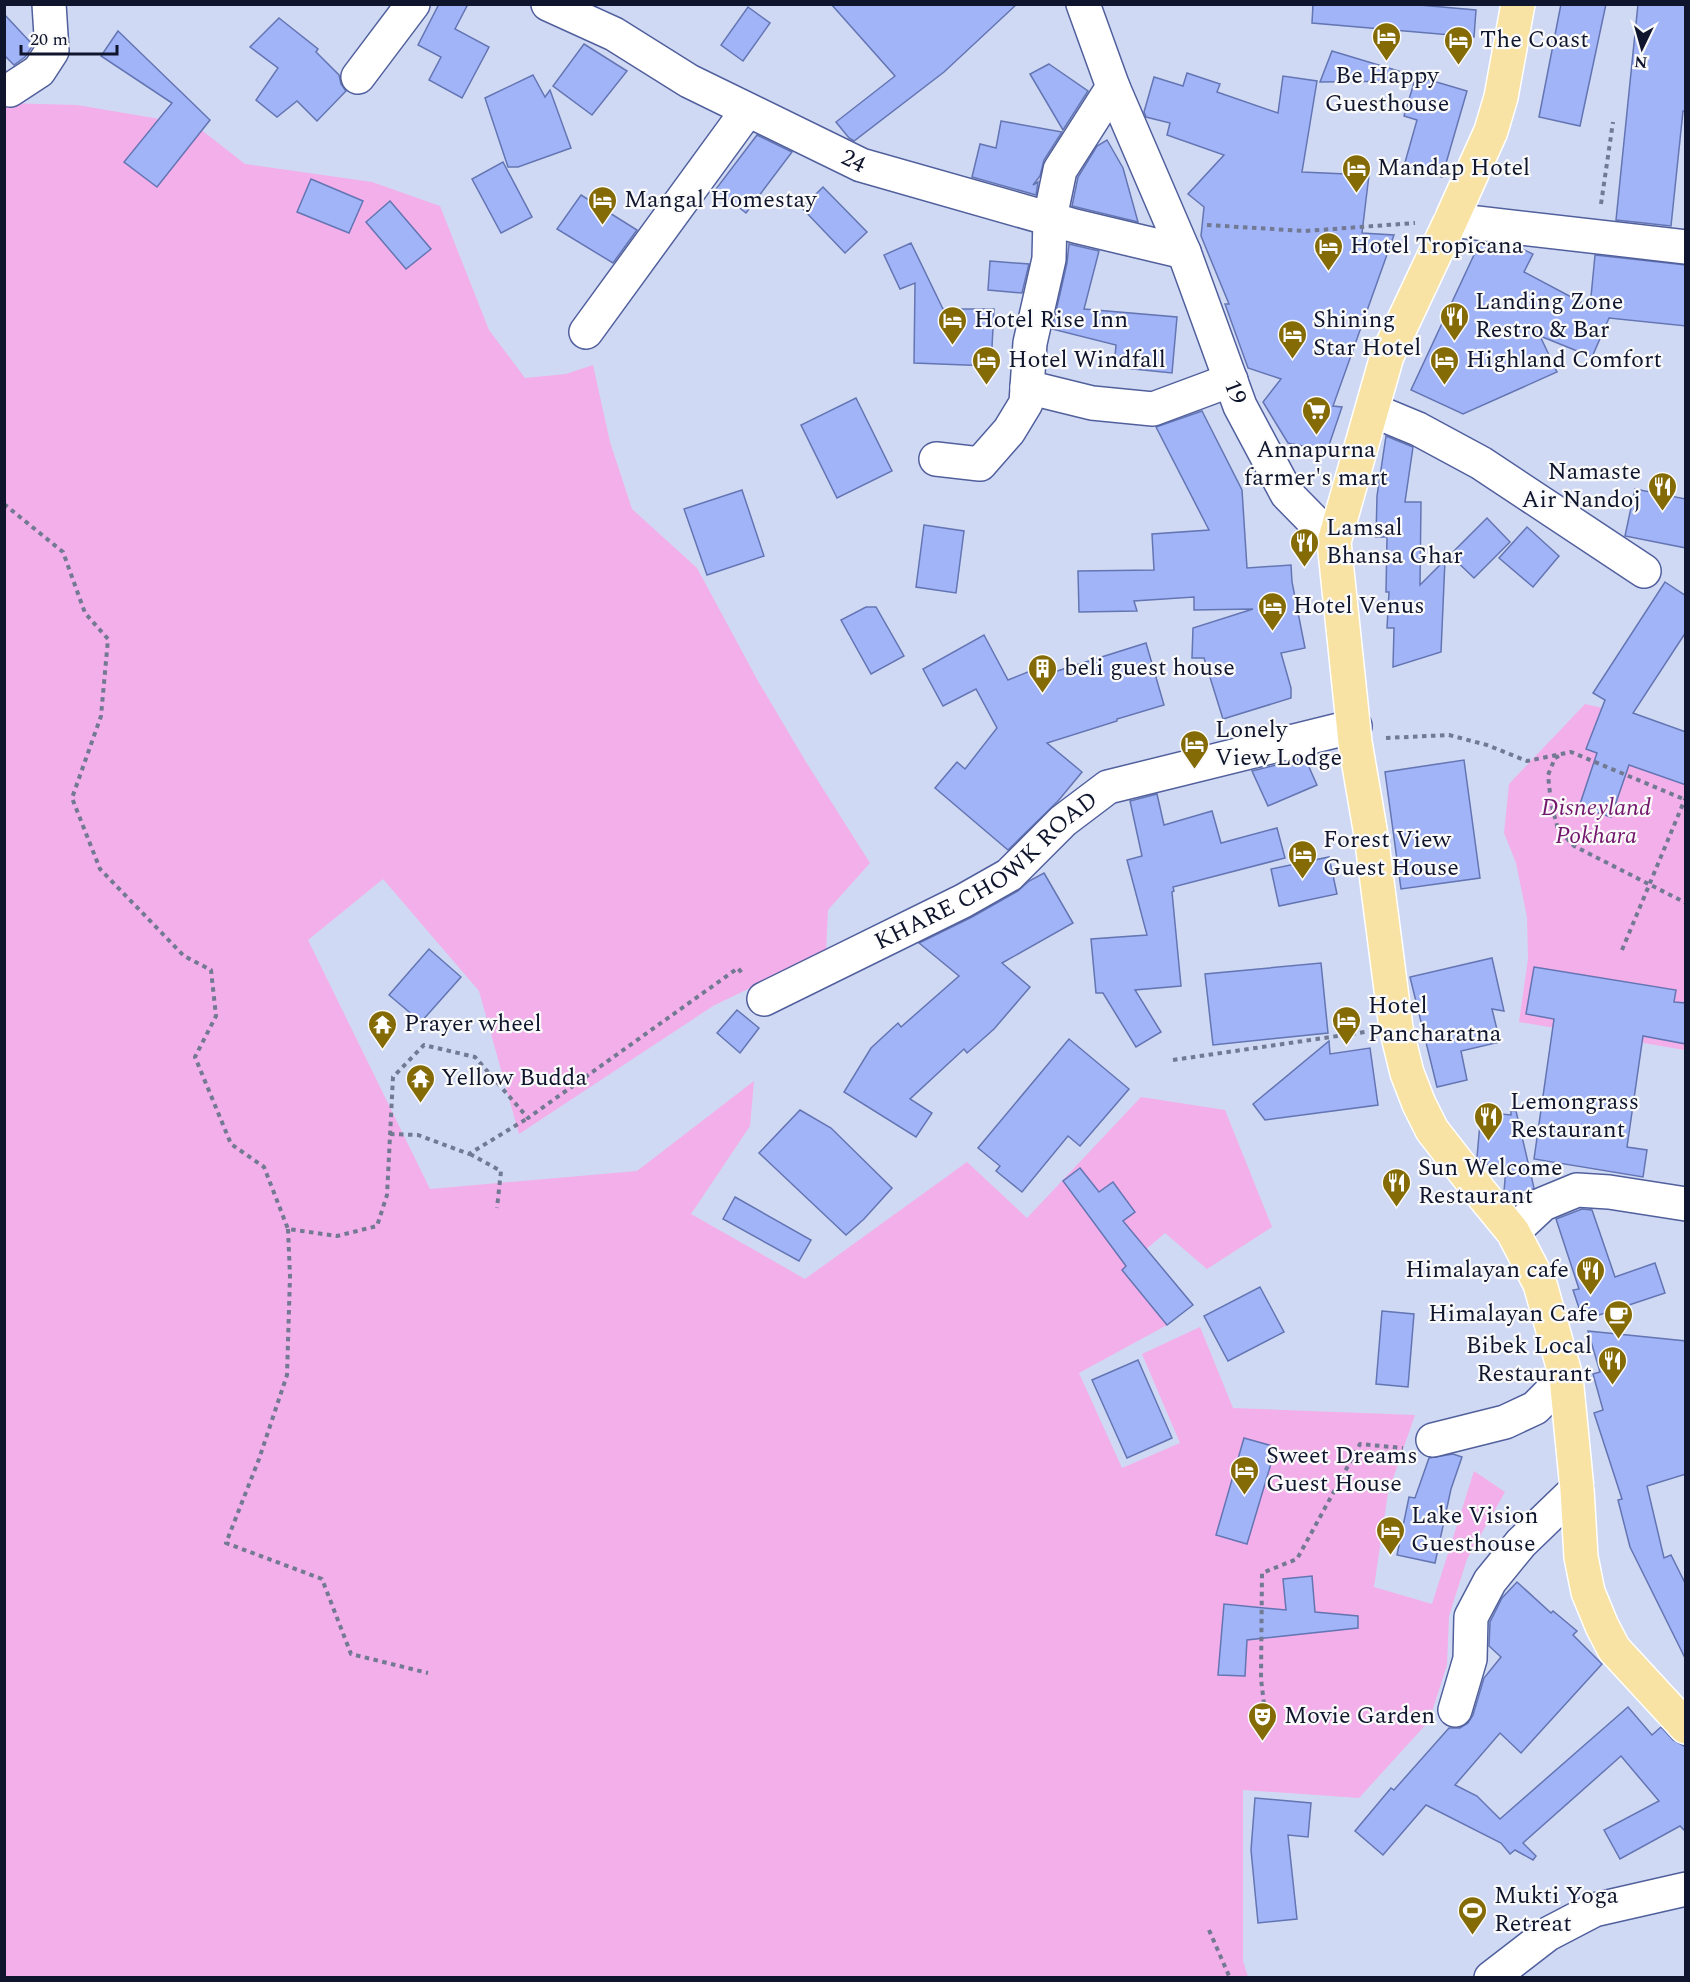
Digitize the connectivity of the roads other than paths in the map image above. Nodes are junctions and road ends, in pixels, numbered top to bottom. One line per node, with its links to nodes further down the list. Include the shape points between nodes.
1 (50, 4): 8 (street, via 52,51 39,71)
2 (414, 4): 6 (street)
3 (548, 4): 9 (street, 24 / 24, via 615,34 689,81)
4 (1083, 4): 7 (street, 19)
5 (1518, 4): 11 (main road, via 1491,131)
6 (358, 77)
7 (1113, 87): 10 (street, via 1060,170); 12 (street, 19)
8 (10, 90)
9 (747, 111): 10 (street, 24 / 24, via 861,165); 14 (street)
10 (1050, 218): 12 (street, 24 / 24, via 1075,226); 16 (street, via 1049,259 1030,343)
11 (1451, 220): 13 (street); 17 (main road, via 1387,357)
12 (1178, 237): 15 (street, 19)
13 (1686, 247)
14 (586, 332)
15 (1231, 381): 16 (street, via 1153,409 1092,403); 19 (street, 19, via 1240,406 1287,494)
16 (1027, 387): 18 (street, via 1026,403 1009,431 980,464)
17 (1372, 410): 19 (main road); 20 (street, via 1418,429 1481,463)
18 (936, 459)
19 (1334, 542): 21 (main road)
20 (1644, 571)
21 (1355, 734): 22 (street, KHARE CHOWK ROAD, via 1195,764 1108,787 1063,821 1009,875); 24 (main road, via 1396,1028 1407,1073 1432,1130)
22 (764, 999)
23 (1686, 1204): 24 (street, via 1576,1190 1543,1204)
24 (1513, 1232): 25 (main road, via 1540,1284)
25 (1566, 1377): 26 (street, via 1535,1408 1505,1422); 27 (main road)
26 (1432, 1440)
27 (1577, 1489): 28 (street, via 1521,1543 1490,1581 1471,1617 1470,1659); 29 (main road, via 1581,1557 1588,1592 1602,1626 1614,1649)
28 (1455, 1710)
29 (1686, 1726)
30 (1686, 1889): 31 (street, via 1594,1910 1548,1934)
31 (1491, 1977)

